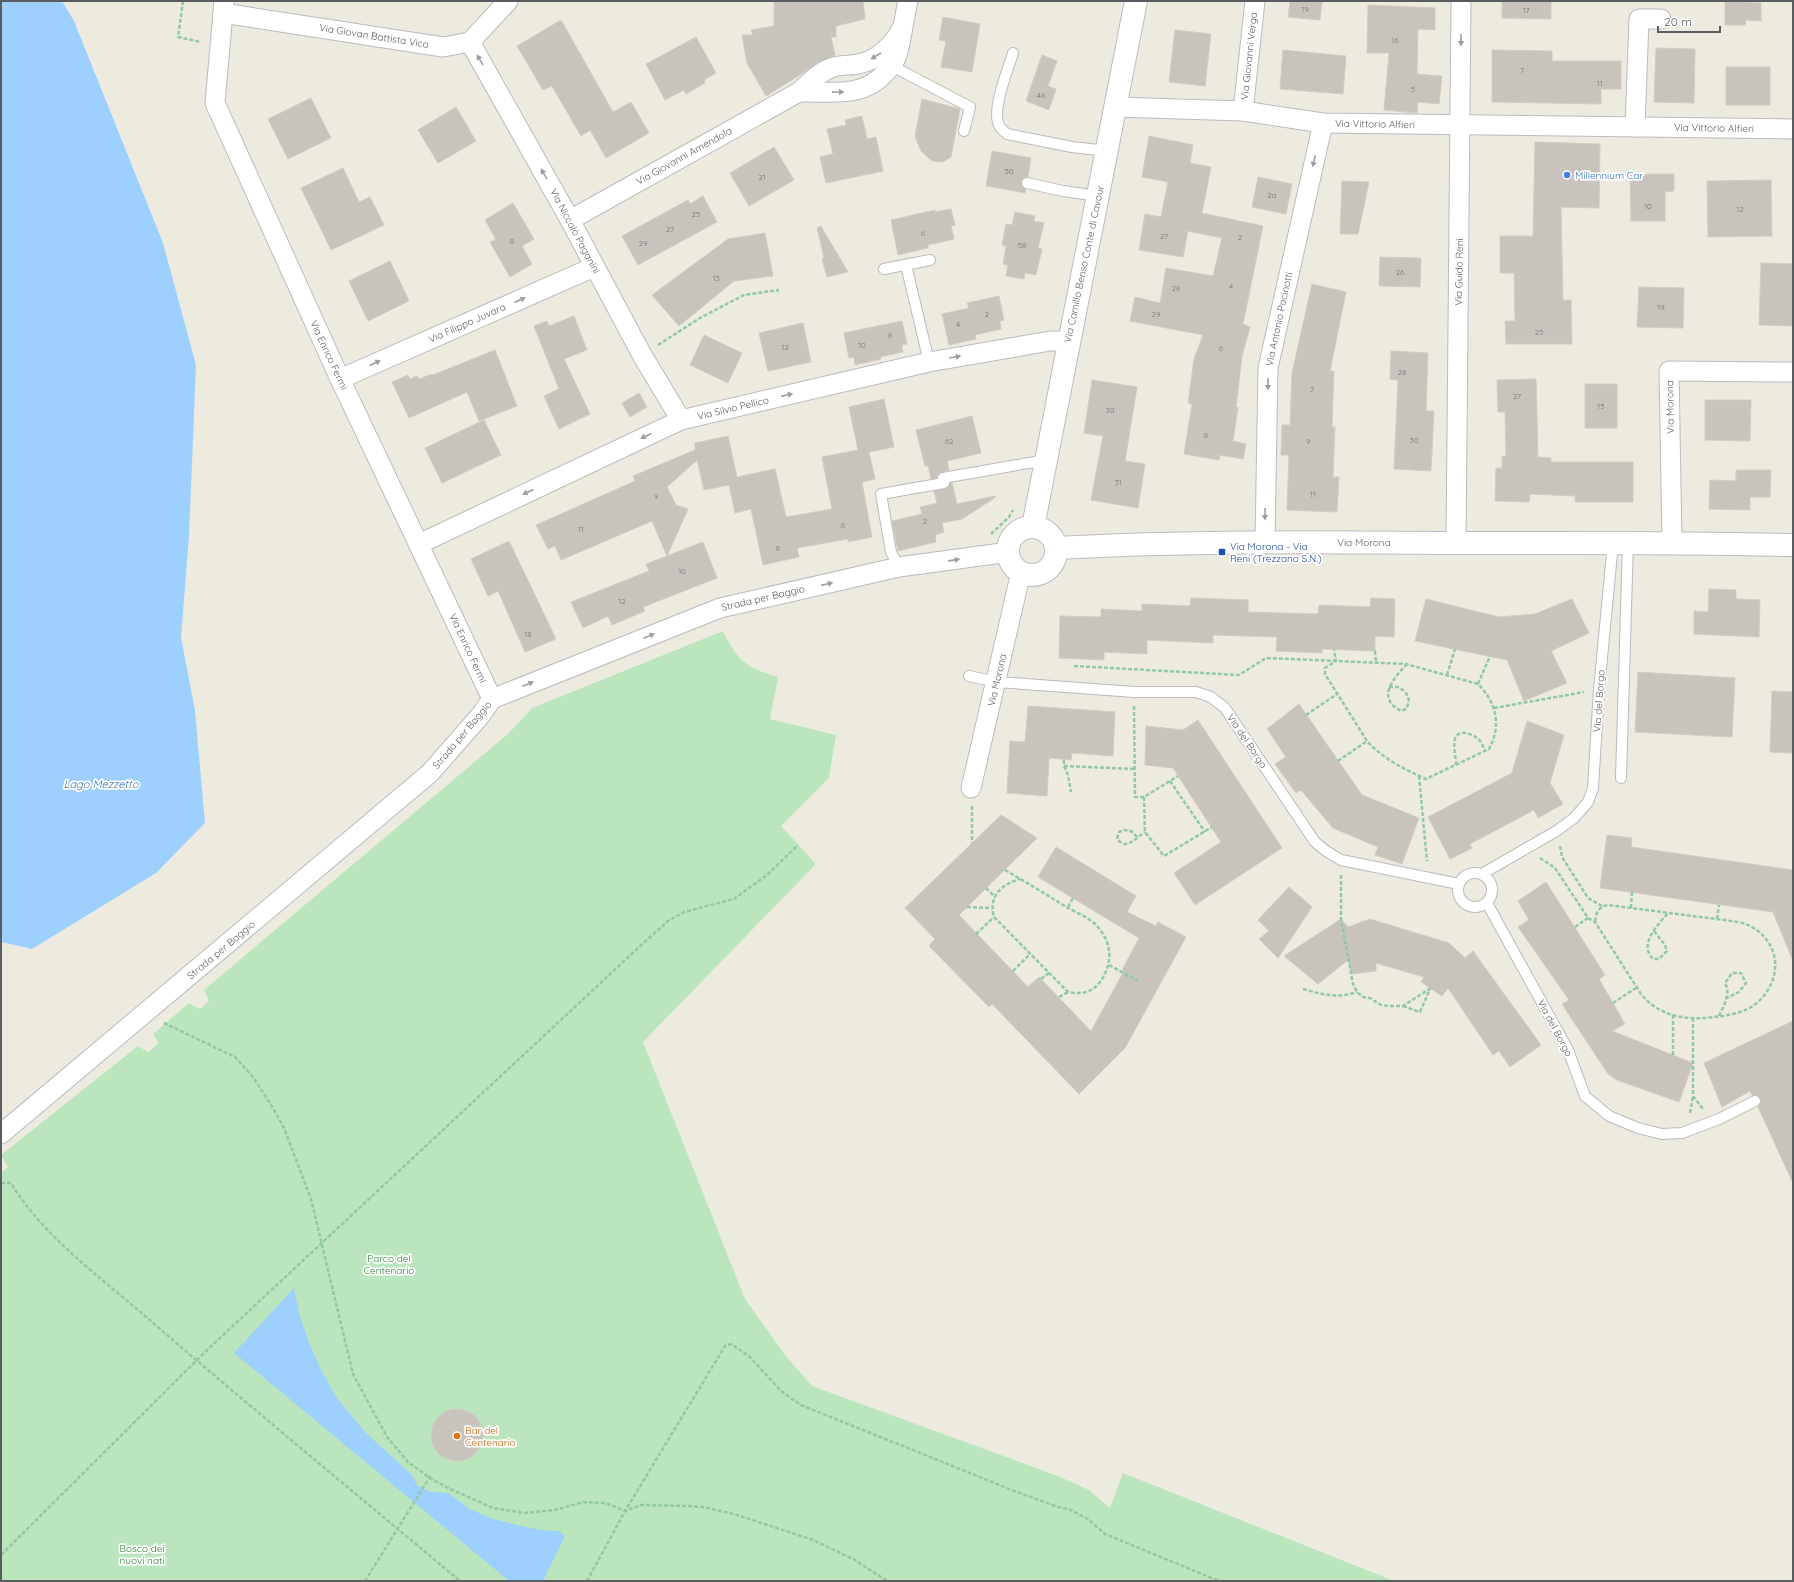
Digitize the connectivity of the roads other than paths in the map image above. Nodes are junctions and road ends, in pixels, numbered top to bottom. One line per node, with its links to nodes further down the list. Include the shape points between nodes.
1 (508, 1): 9 (street)
2 (908, 1): 8 (street, Via Giovanni Amendola)
3 (1136, 1): 13 (main road, Via Camillo Benso Conte di Cavour)
4 (1255, 1): 14 (street, Via Giovanni Verga)
5 (1461, 1): 16 (street, Via Guido Reni, one-way to 16)
6 (224, 7): 9 (street, Via Giovan Battista Vico, via 443,47); 31 (street, Via Enrico Fermi, via 215,104)
7 (1661, 19): 17 (street, via 1639,18)
8 (902, 28): 11 (street, Via Giovanni Amendola, via 898,52); 12 (street, Via Giovanni Amendola, one-way to 12, via 897,39 873,58 859,64 829,68)
9 (470, 42): 23 (street, Via Niccolò Paganini, one-way to 9)
10 (1013, 53): 20 (lane, via 998,104 1000,127 1007,134)
11 (892, 66): 12 (street, Via Giovanni Amendola, one-way to 11, via 837,92 869,87); 19 (lane, via 970,108)
12 (799, 92): 23 (street, Via Giovanni Amendola)
13 (1116, 107): 14 (street, Via Vittorio Alfieri); 20 (main road, Via Camillo Benso Conte di Cavour)
14 (1243, 111): 15 (street, Via Vittorio Alfieri)
15 (1322, 123): 16 (street, Via Vittorio Alfieri); 35 (street, Via Antonio Pacinotti, one-way to 35, via 1268,368)
16 (1461, 125): 17 (street, Via Vittorio Alfieri); 38 (street, Via Guido Reni)
17 (1635, 127): 18 (street, Via Vittorio Alfieri)
18 (1793, 129)
19 (964, 131)
20 (1107, 151): 22 (main road, Via Camillo Benso Conte di Cavour)
21 (1027, 183): 22 (lane)
22 (1098, 196): 28 (main road, Via Camillo Benso Conte di Cavour)
23 (570, 220): 26 (street, Via Niccolò Paganini)
24 (930, 260): 25 (lane)
25 (906, 265): 27 (lane); 29 (lane)
26 (594, 267): 31 (street, Via Filippo Juvara, one-way to 26); 32 (street, Via Niccolò Paganini)
27 (884, 270)
28 (1068, 341): 29 (street, Via Silvio Pellico, one-way to 28, via 1050,341); 33 (main road, Via Camillo Benso Conte di Cavour)
29 (929, 362): 32 (street, Via Silvio Pellico, one-way to 29)
30 (1793, 372): 37 (street, Via Morona, via 1669,371)
31 (340, 379): 39 (street, Via Enrico Fermi)
32 (681, 420): 39 (street, Via Silvio Pellico, one-way to 39)
33 (1046, 460): 34 (main road, Via Camillo Benso Conte di Cavour); 43 (lane, via 943,478 944,483 881,494 891,552)
34 (1033, 527): 41 (main road, via 1048,533); 42 (main road, via 1016,534 1009,545)
35 (1265, 542): 38 (main road, Via Morona); 41 (main road, Via Morona, via 1118,544)
36 (1620, 542): 37 (main road, Via Morona); 38 (main road, Via Morona); 48 (lane); 50 (lane, Via del Borgo, via 1599,689 1593,788 1588,802 1574,818 1558,830)
37 (1672, 542): 40 (main road, Via Morona)
38 (1456, 543)
39 (419, 544): 47 (street, Via Enrico Fermi)
40 (1793, 546)
41 (1056, 548): 44 (main road, via 1054,560 1046,570 1034,574)
42 (1009, 552): 43 (street, Strada per Baggio, one-way to 42); 44 (main road, via 1014,565)
43 (900, 567): 47 (street, Strada per Baggio, one-way to 43, via 720,608)
44 (1021, 572): 46 (street, Via Morona)
45 (969, 676): 46 (lane, Via del Borgo)
46 (997, 682): 49 (street, Via Morona); 51 (lane, Via del Borgo, via 1134,692 1196,692 1212,697 1224,708 1315,842 1341,860)
47 (492, 699): 54 (street, Strada per Baggio, via 430,774)
48 (1621, 778)
49 (971, 788)
50 (1482, 874): 51 (lane, via 1471,873); 52 (lane, via 1488,877 1493,888 1493,894)
51 (1459, 884): 52 (lane, via 1459,895 1465,904 1476,908)
52 (1487, 904): 53 (lane, Via del Borgo, via 1568,1050 1585,1096 1609,1116 1638,1128 1662,1134 1682,1133 1719,1120)
53 (1755, 1101)
54 (1, 1134)

